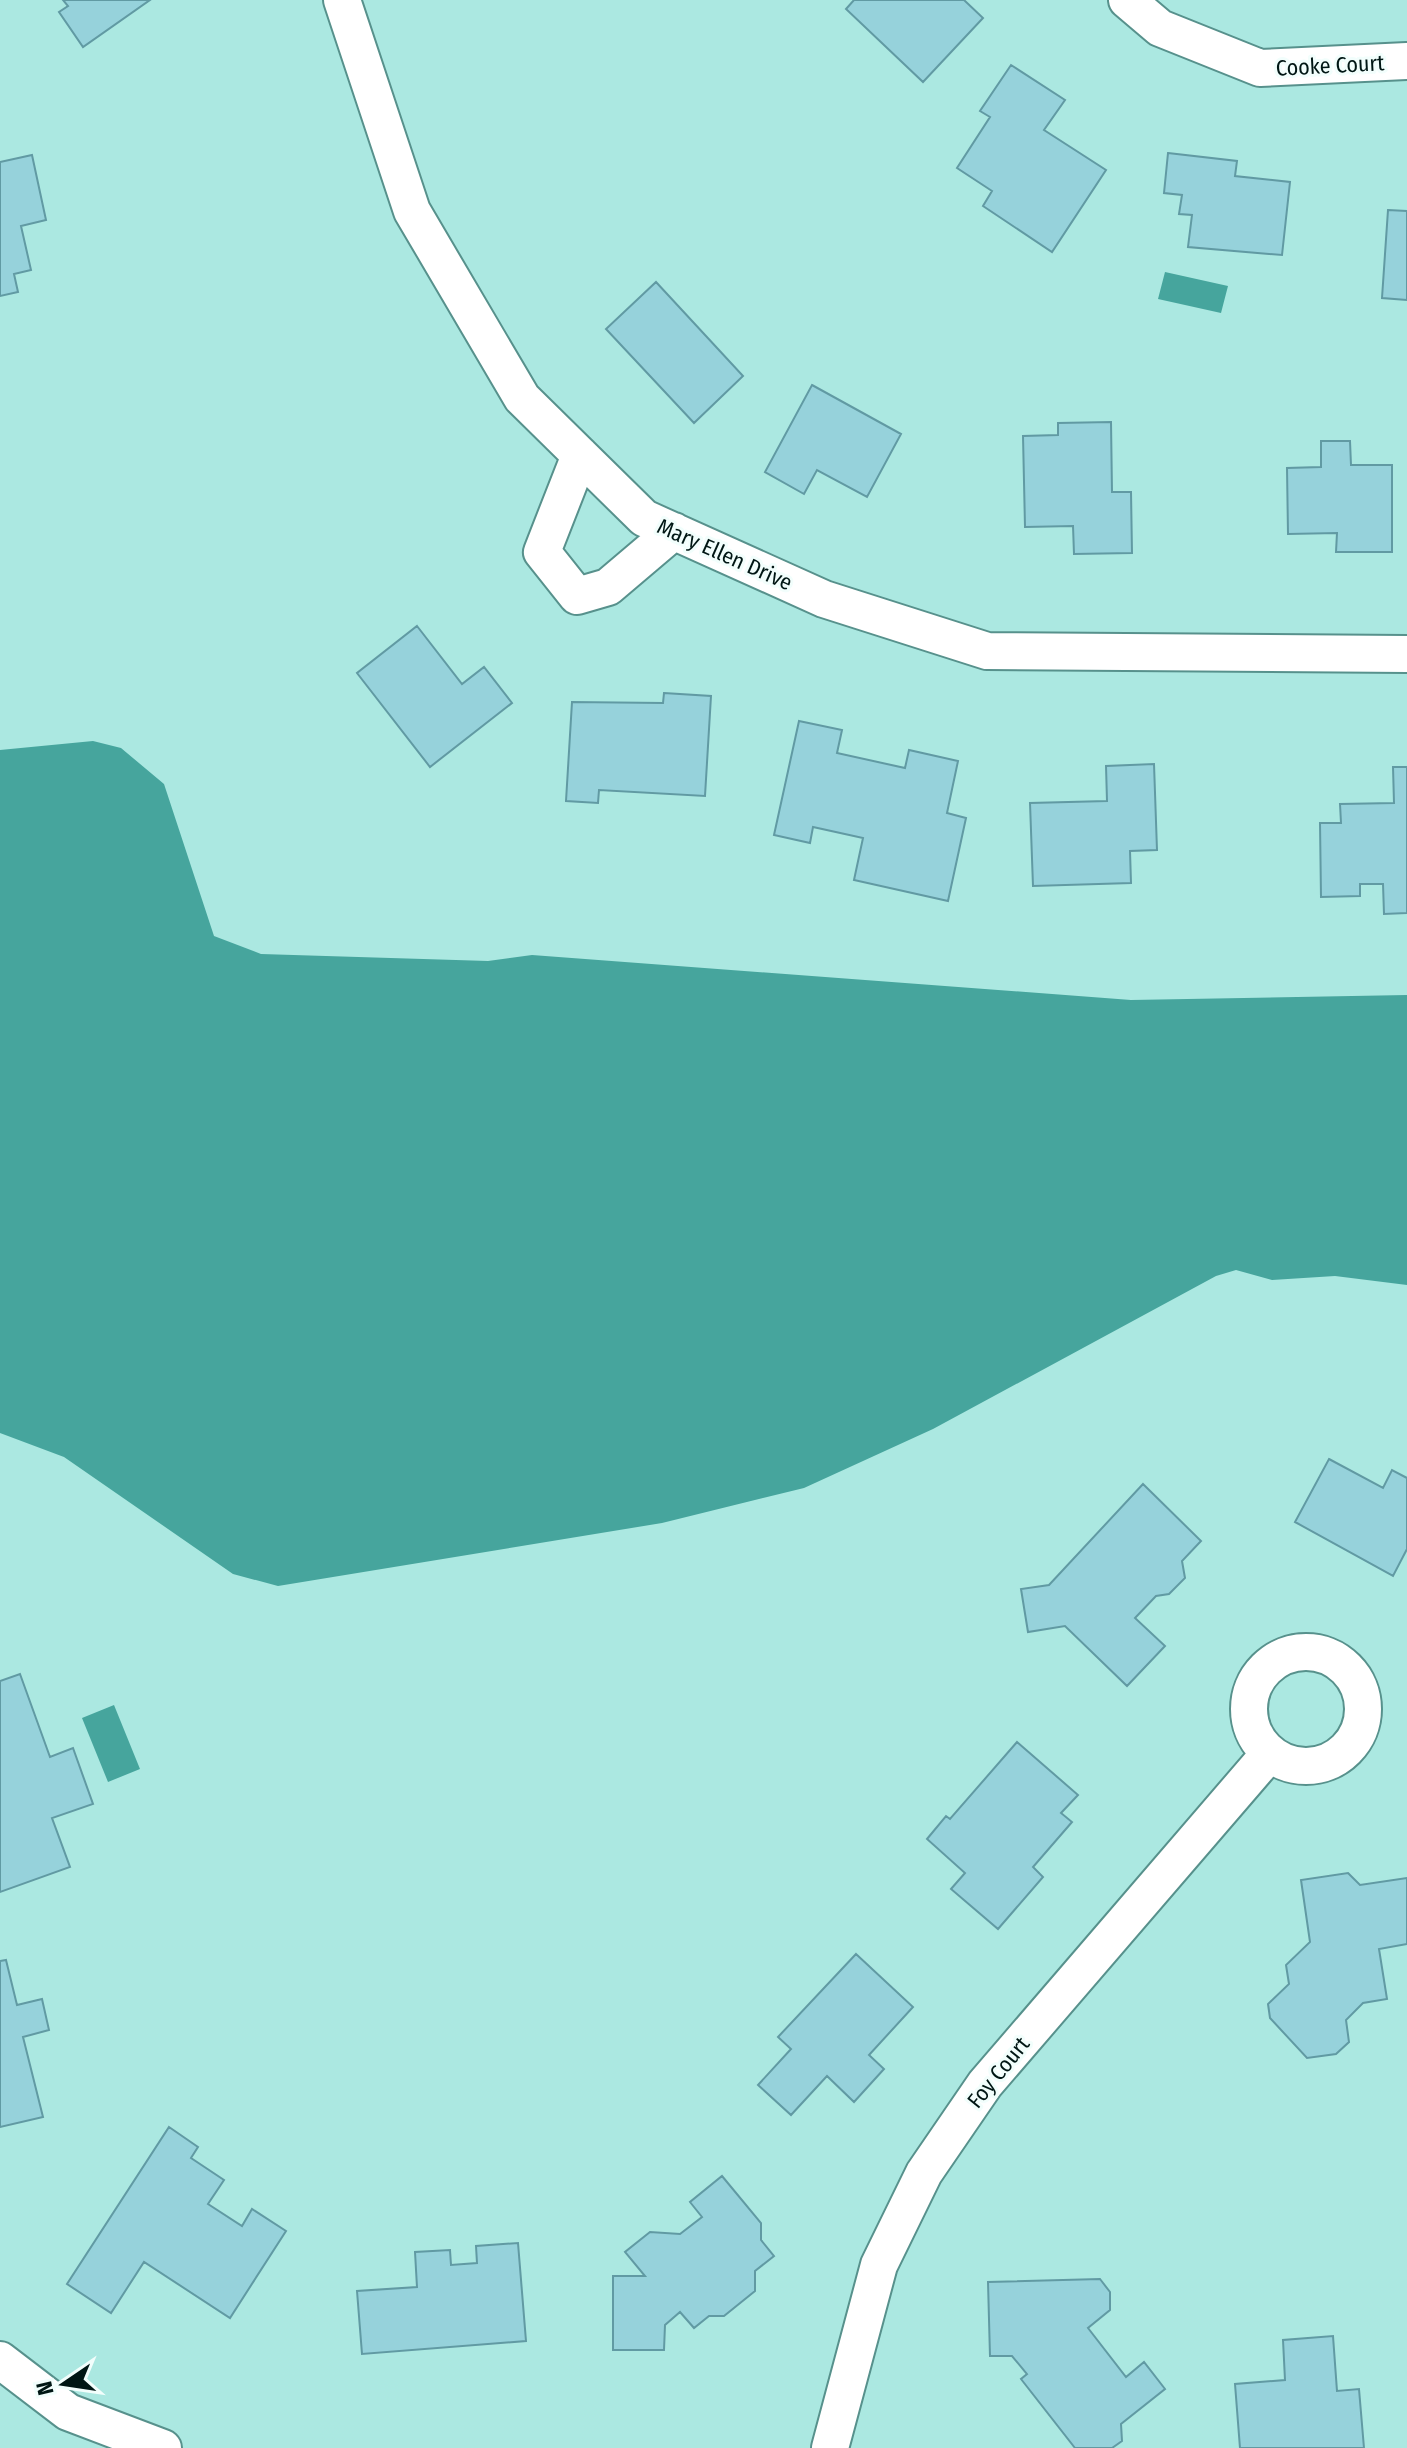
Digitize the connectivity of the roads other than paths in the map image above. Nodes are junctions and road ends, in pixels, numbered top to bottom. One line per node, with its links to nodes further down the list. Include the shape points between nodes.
1 (342, 0): 4 (street, Mary Ellen Drive, via 412,211 522,398)
2 (1127, 0): 3 (street, Cooke Court, via 1160,28 1260,68)
3 (1407, 61)
4 (580, 455): 5 (street, Mary Ellen Drive, via 644,518); 5 (street, via 542,552 577,596 608,587)
5 (674, 531): 6 (street, Mary Ellen Drive, via 824,599 987,651)
6 (1407, 654)
7 (1269, 1754): 10 (street, Foy Court, via 985,2084 924,2173 879,2265)
8 (0, 2360): 9 (street, via 68,2412)
9 (163, 2448)
10 (830, 2448)

